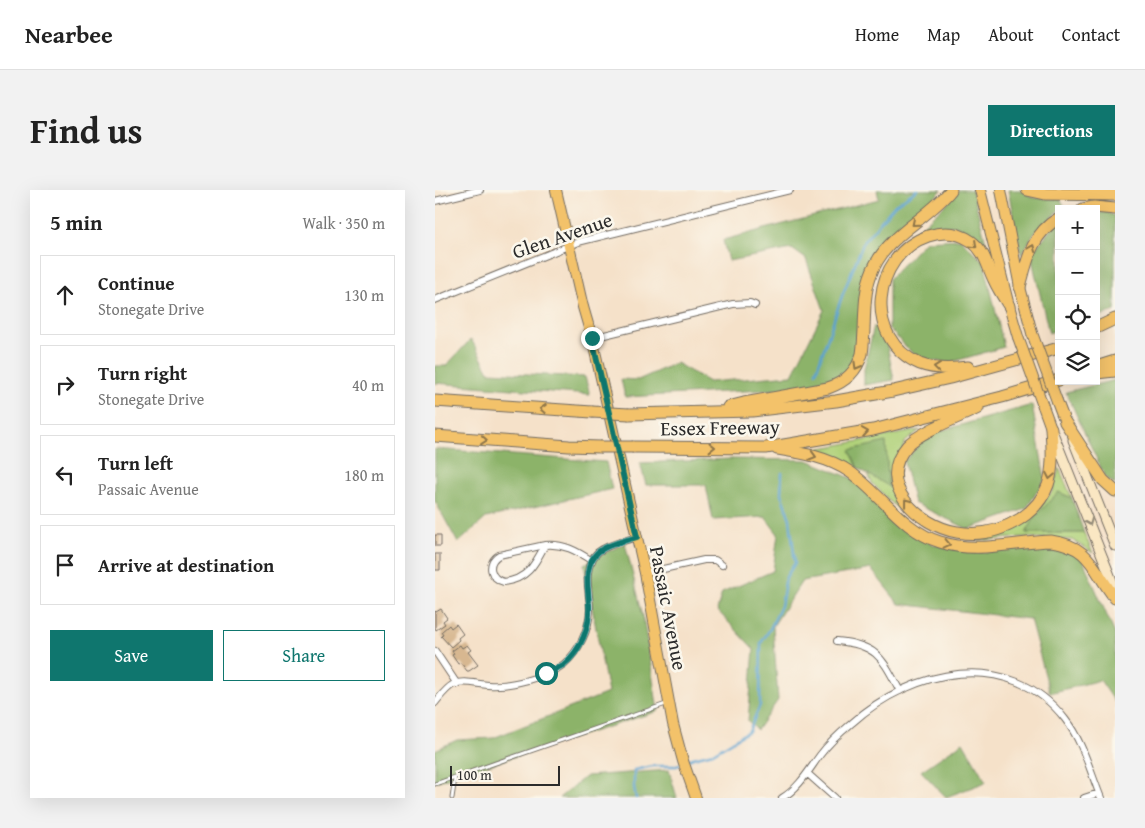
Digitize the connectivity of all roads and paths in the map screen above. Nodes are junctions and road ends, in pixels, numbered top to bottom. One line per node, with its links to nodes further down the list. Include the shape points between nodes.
1 (480, 190): 9 (street)
2 (556, 190): 13 (main road, Passaic Avenue)
3 (790, 190): 13 (street, Glen Avenue)
4 (951, 190): 32 (highway, one-way to 32, via 896,238 874,266 867,288 863,354 851,375 828,388 744,403)
5 (980, 190): 17 (main road)
6 (1001, 190): 14 (main road)
7 (1027, 190): 8 (highway, via 1045,194)
8 (1115, 195)
9 (435, 201)
10 (1100, 208): 11 (highway)
11 (1115, 209)
12 (1055, 221): 14 (highway, one-way to 12, via 1031,249 1043,230)
13 (568, 246): 15 (street, Glen Avenue); 22 (main road, Passaic Avenue)
14 (1020, 287): 33 (main road, bridge, via 1032,333)
15 (435, 300)
16 (755, 305): 22 (street, via 733,304)
17 (1009, 306): 25 (highway, one-way to 17, via 952,369 931,367 912,360 887,334 881,299 886,275 900,254 932,234 947,232 964,237 977,246); 34 (main road, bridge)
18 (1115, 319): 19 (highway)
19 (1100, 326)
20 (1115, 328): 21 (highway)
21 (1100, 333)
22 (592, 338): 38 (main road, Passaic Avenue)
23 (1055, 348): 25 (highway, Essex Freeway)
24 (1115, 361): 26 (highway)
25 (1002, 363): 32 (highway, Essex Freeway, via 922,384 836,401)
26 (1100, 366)
27 (1115, 371): 28 (highway)
28 (1100, 373)
29 (1055, 381): 30 (highway, Essex Freeway)
30 (1002, 397): 34 (highway, one-way to 30, via 1052,463 1048,484 1039,501 1022,518 1002,528 976,533 948,530 923,518 910,507 897,485 897,468 903,450 918,437); 36 (highway, Essex Freeway, one-way to 30, via 873,430)
31 (435, 401): 32 (highway, Essex Freeway, one-way to 31, bridge, via 629,414)
32 (709, 413)
33 (1065, 422): 37 (highway, via 1103,480); 40 (street)
34 (1051, 428): 44 (street, one-way to 44)
35 (435, 436): 36 (highway, Essex Freeway, one-way to 36, bridge, via 569,446)
36 (765, 448): 45 (highway, one-way to 45, via 803,454 839,466 857,477 912,527 939,542 981,548 1061,542 1089,559)
37 (1115, 490)
38 (637, 537): 41 (street, via 604,548); 43 (main road, Passaic Avenue)
39 (545, 545): 39 (street, via 499,555 491,565 492,575 504,582 528,572); 41 (street, via 577,551)
40 (1115, 546)
41 (592, 561): 48 (street, via 587,577 590,613 573,656 562,666 522,681 503,685)
42 (722, 565): 43 (street, via 715,560 704,560)
43 (645, 573): 51 (main road, Passaic Avenue)
44 (1115, 588)
45 (1115, 598)
46 (837, 641): 49 (street, via 860,645 879,655)
47 (435, 651): 48 (street)
48 (457, 684): 50 (street, via 445,690)
49 (900, 691): 52 (street, via 853,721 820,755); 55 (street, via 935,677 960,672 999,676 1023,685 1050,703 1071,727)
50 (435, 703)
51 (669, 703): 53 (lane); 57 (main road, Passaic Avenue)
52 (807, 774): 58 (street); 59 (street)
53 (455, 778): 54 (lane); 56 (lane)
54 (435, 784)
55 (1100, 795): 60 (street)
56 (451, 798)
57 (696, 798)
58 (783, 798)
59 (835, 798)
60 (1084, 798)

